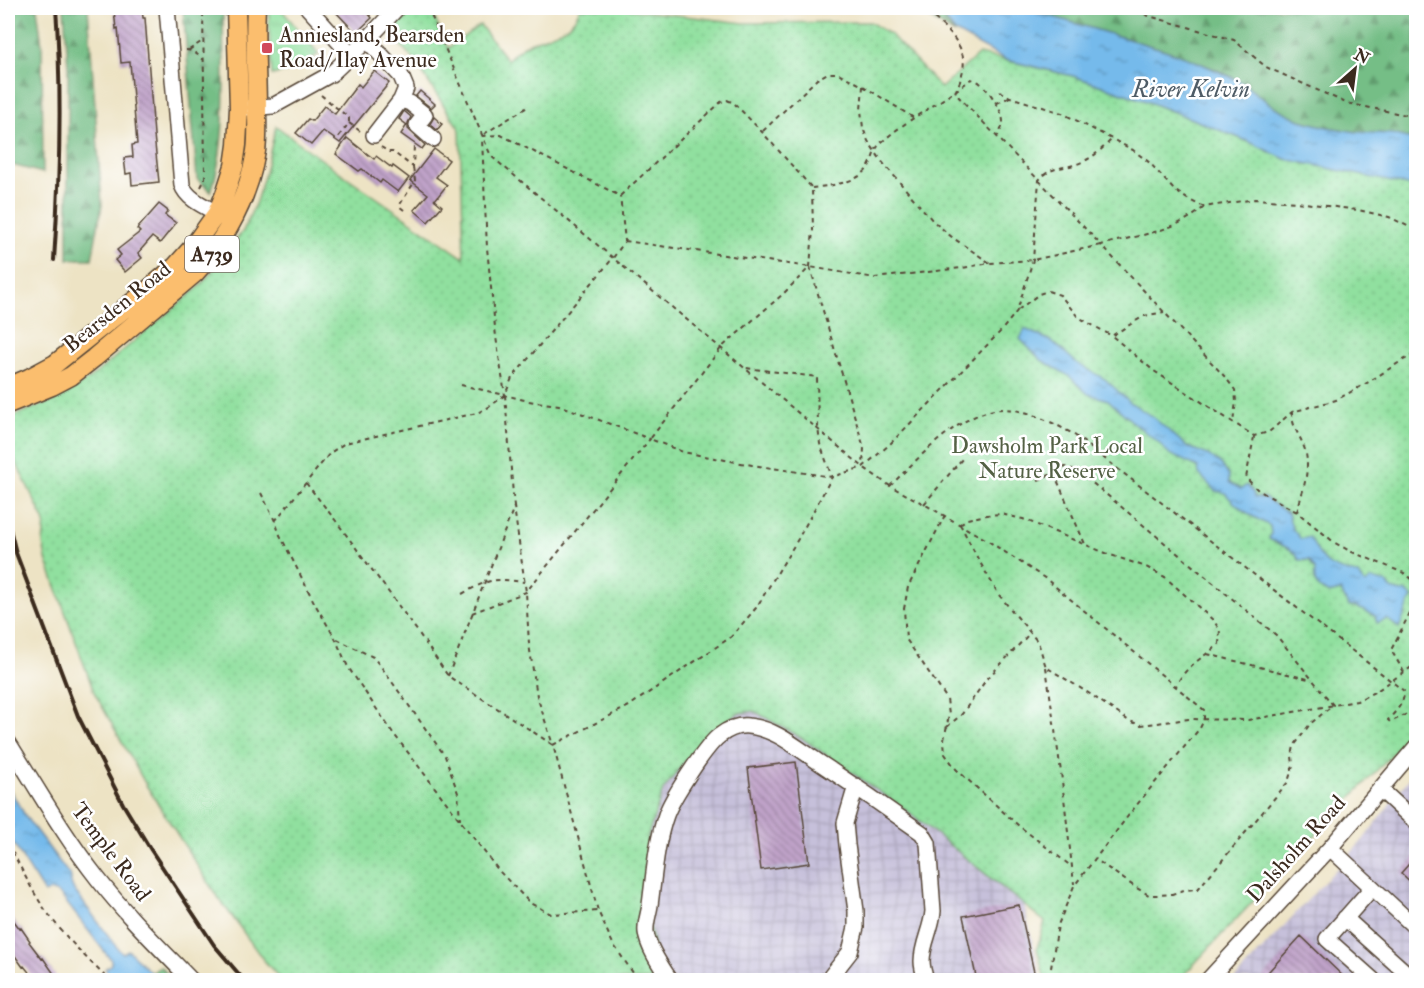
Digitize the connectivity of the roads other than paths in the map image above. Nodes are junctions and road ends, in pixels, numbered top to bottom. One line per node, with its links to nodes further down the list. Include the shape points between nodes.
1 (167, 8): 13 (street, via 182,185 190,196)
2 (236, 8): 10 (main road, Bearsden Road / A739)
3 (256, 8): 9 (main road, Bearsden Road / A739)
4 (308, 8): 7 (street)
5 (398, 8): 6 (street)
6 (367, 40): 7 (street); 8 (street, via 401,76 406,88)
7 (351, 54): 9 (street, via 314,84 273,106)
8 (401, 100): 11 (street); 12 (street, via 425,115 417,125)
9 (257, 107): 10 (street); 15 (main road, Bearsden Road / A739, via 251,172 244,197 222,240 195,273)
10 (239, 108): 13 (main road, Bearsden Road / A739, via 234,166)
11 (373, 138)
12 (433, 139)
13 (217, 213): 14 (main road, Bearsden Road / A739, via 176,266)
14 (82, 343): 15 (street); 16 (main road, Bearsden Road / A739, via 55,364)
15 (94, 358): 17 (main road, Bearsden Road / A739, via 71,376)
16 (8, 387)
17 (8, 404)
18 (8, 742): 27 (street, Temple Road, via 80,856)
19 (1416, 747): 21 (street, Dalsholm Road)
20 (856, 786): 28 (street, via 760,728 732,728 718,737 671,803 656,861 646,932); 29 (street, via 846,823 856,927 850,952); 30 (street, via 922,833 928,843 933,911 922,962)
21 (1380, 789): 22 (street); 23 (street, Dalsholm Road)
22 (1416, 822)
23 (1330, 848): 24 (street); 31 (street, Dalsholm Road)
24 (1372, 888): 25 (street); 26 (street)
25 (1345, 918): 32 (street, via 1327,939); 33 (street)
26 (1416, 925)
27 (190, 981)
28 (670, 981)
29 (828, 981)
30 (926, 981)
31 (1208, 981)
32 (1373, 981)
33 (1414, 981)

